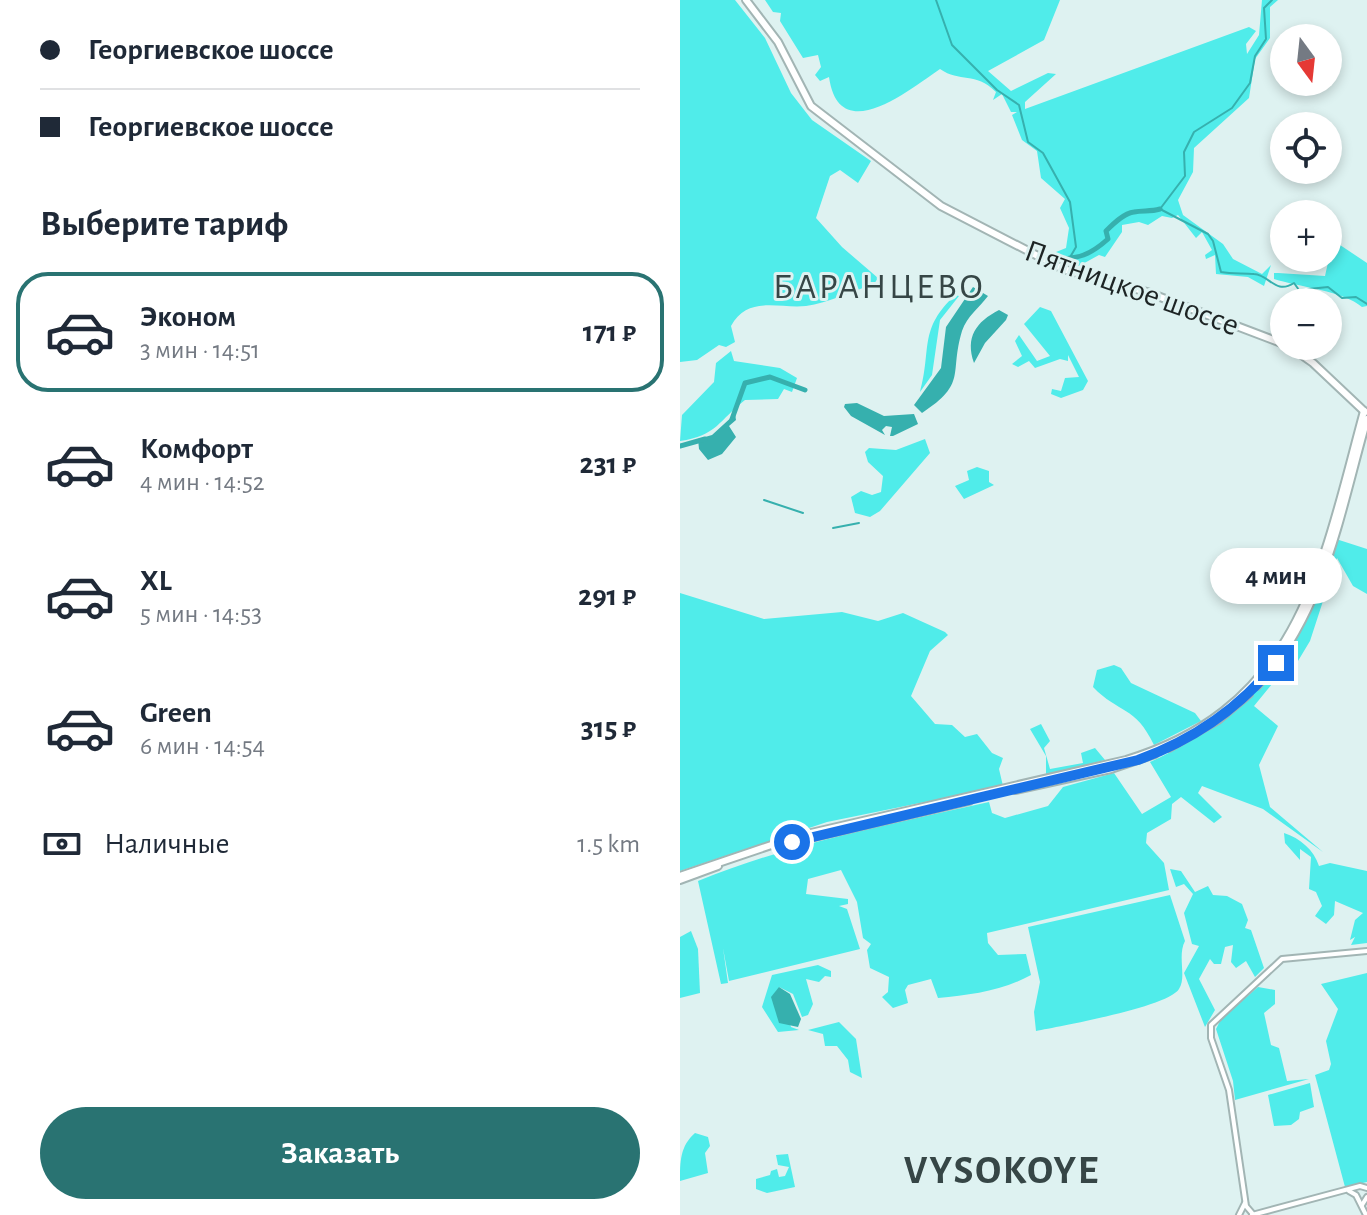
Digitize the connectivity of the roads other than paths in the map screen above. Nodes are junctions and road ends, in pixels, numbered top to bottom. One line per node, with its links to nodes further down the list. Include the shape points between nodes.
1 (746, 0): 2 (main road, Пятницкое шоссе, via 778,42 811,106 941,206 1063,269 1147,292)
2 (1270, 339)
3 (1308, 360): 4 (main road, Пятницкое шоссе)
4 (1366, 415): 5 (main road); 6 (main road, via 1305,607 1257,679 1209,721 1166,745 1114,763 798,836)
5 (1364, 436): 6 (main road, via 1322,579 1301,625 1254,688 1202,730 1115,768 802,840)
6 (680, 878)
7 (1367, 951): 13 (main road, via 1282,959 1211,1025 1229,1090)
8 (1358, 1187): 9 (main road); 10 (main road); 11 (main road)
9 (1367, 1188)
10 (1347, 1190): 11 (main road); 16 (main road)
11 (1356, 1196): 12 (main road); 14 (main road)
12 (1366, 1198): 14 (main road)
13 (1245, 1201): 15 (main road); 16 (main road)
14 (1362, 1205): 17 (main road)
15 (1241, 1214): 16 (main road)
16 (1254, 1214)
17 (1366, 1215)

